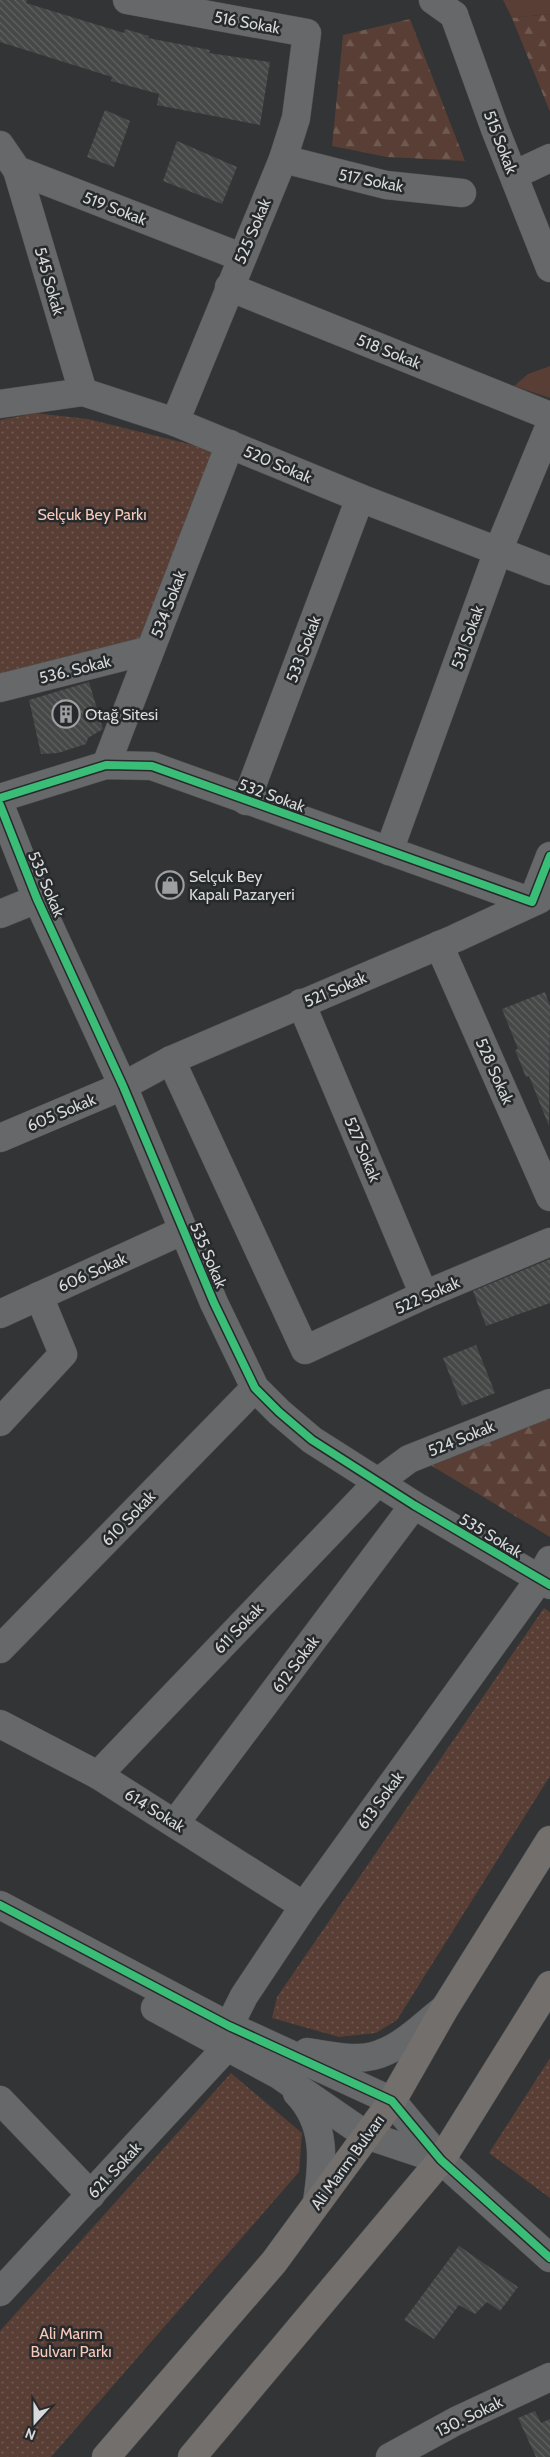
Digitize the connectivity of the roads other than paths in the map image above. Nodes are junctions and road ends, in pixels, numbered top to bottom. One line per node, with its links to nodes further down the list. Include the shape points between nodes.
1 (127, 0): 3 (street, 516 Sokak)
2 (448, 5): 8 (street, 515 Sokak)
3 (308, 33): 6 (street, 525 Sokak, via 296,118)
4 (0, 145): 7 (street)
5 (550, 158): 8 (street)
6 (283, 159): 9 (street, 517 Sokak, via 386,185); 10 (street, 525 Sokak)
7 (17, 170): 10 (street, 519 Sokak); 13 (street, 545 Sokak)
8 (514, 175): 11 (street, 515 Sokak)
9 (462, 193)
10 (241, 257): 12 (street, 525 Sokak)
11 (550, 268)
12 (229, 287): 15 (street, 518 Sokak); 16 (street, 525 Sokak)
13 (83, 392): 14 (street, 520 Sokak); 16 (street, 520 Sokak)
14 (0, 404)
15 (550, 416)
16 (175, 422): 18 (street, 520 Sokak)
17 (550, 425): 20 (street, 531 Sokak)
18 (230, 444): 19 (street, 520 Sokak); 22 (street, 534 Sokak)
19 (360, 498): 20 (street, 520 Sokak); 26 (street, 533 Sokak)
20 (498, 551): 21 (street, 520 Sokak); 28 (street, 531 Sokak)
21 (550, 571)
22 (150, 650): 23 (street, 536. Sokak); 24 (street, 534 Sokak)
23 (0, 688)
24 (106, 765): 25 (street, 532 Sokak); 26 (street, 532 Sokak, via 152,766)
25 (0, 798)
26 (246, 801): 28 (street, 532 Sokak)
27 (0, 805): 30 (street, 535 Sokak)
28 (389, 852): 31 (street, 532 Sokak)
29 (550, 856): 31 (street)
30 (37, 899): 32 (street); 36 (street, 535 Sokak)
31 (541, 899): 33 (street, 521 Sokak)
32 (0, 914)
33 (439, 945): 34 (street, 521 Sokak); 38 (street, 528 Sokak)
34 (301, 1003): 35 (street, 521 Sokak); 41 (street, 527 Sokak)
35 (171, 1060): 36 (street, 521 Sokak); 41 (street, 522 Sokak, via 304,1350)
36 (123, 1086): 37 (street, 605 Sokak); 39 (street, 535 Sokak)
37 (0, 1138)
38 (550, 1196)
39 (184, 1230): 42 (street, 606 Sokak); 44 (street, 535 Sokak)
40 (550, 1242): 41 (street, 522 Sokak)
41 (424, 1295)
42 (39, 1296): 43 (street, 606 Sokak); 46 (street, via 64,1354)
43 (0, 1314)
44 (255, 1388): 47 (street, 535 Sokak, via 312,1440); 50 (street, 610 Sokak)
45 (550, 1403): 47 (street, 524 Sokak, via 409,1459)
46 (0, 1422)
47 (378, 1482): 48 (street, 535 Sokak); 52 (street, 611 Sokak)
48 (414, 1505): 49 (street, 535 Sokak); 53 (street, 612 Sokak)
49 (546, 1575): 56 (street, 613 Sokak)
50 (0, 1649)
51 (0, 1724): 52 (street, 614 Sokak)
52 (98, 1775): 53 (street, 614 Sokak)
53 (176, 1822): 56 (street, 614 Sokak)
54 (550, 1840): 59 (main road, Ali Marım Bulvarı)
55 (0, 1905): 60 (street)
56 (304, 1906): 60 (street, 613 Sokak, via 244,1996)
57 (0, 1926): 60 (street)
58 (550, 1985): 66 (main road)
59 (445, 2008): 61 (street, via 402,2043 373,2056 344,2058); 64 (main road, Ali Marım Bulvarı)
60 (228, 2036): 61 (street); 62 (street); 67 (street, 621. Sokak)
61 (274, 2047): 64 (street)
62 (279, 2075): 65 (street); 68 (street, via 314,2114 321,2140 322,2170)
63 (0, 2100): 67 (street)
64 (392, 2101): 65 (main road, Ali Marım Bulvarı); 66 (street)
65 (366, 2136): 66 (street); 68 (main road, Ali Marım Bulvarı)
66 (441, 2160): 69 (street); 73 (main road)
67 (91, 2195): 70 (street, 621. Sokak)
68 (317, 2202): 72 (main road, Ali Marım Bulvarı, via 274,2262)
69 (550, 2258)
70 (0, 2292)
71 (550, 2377): 74 (street, 130. Sokak, via 456,2421)
72 (106, 2457)
73 (192, 2457)
74 (390, 2457)

